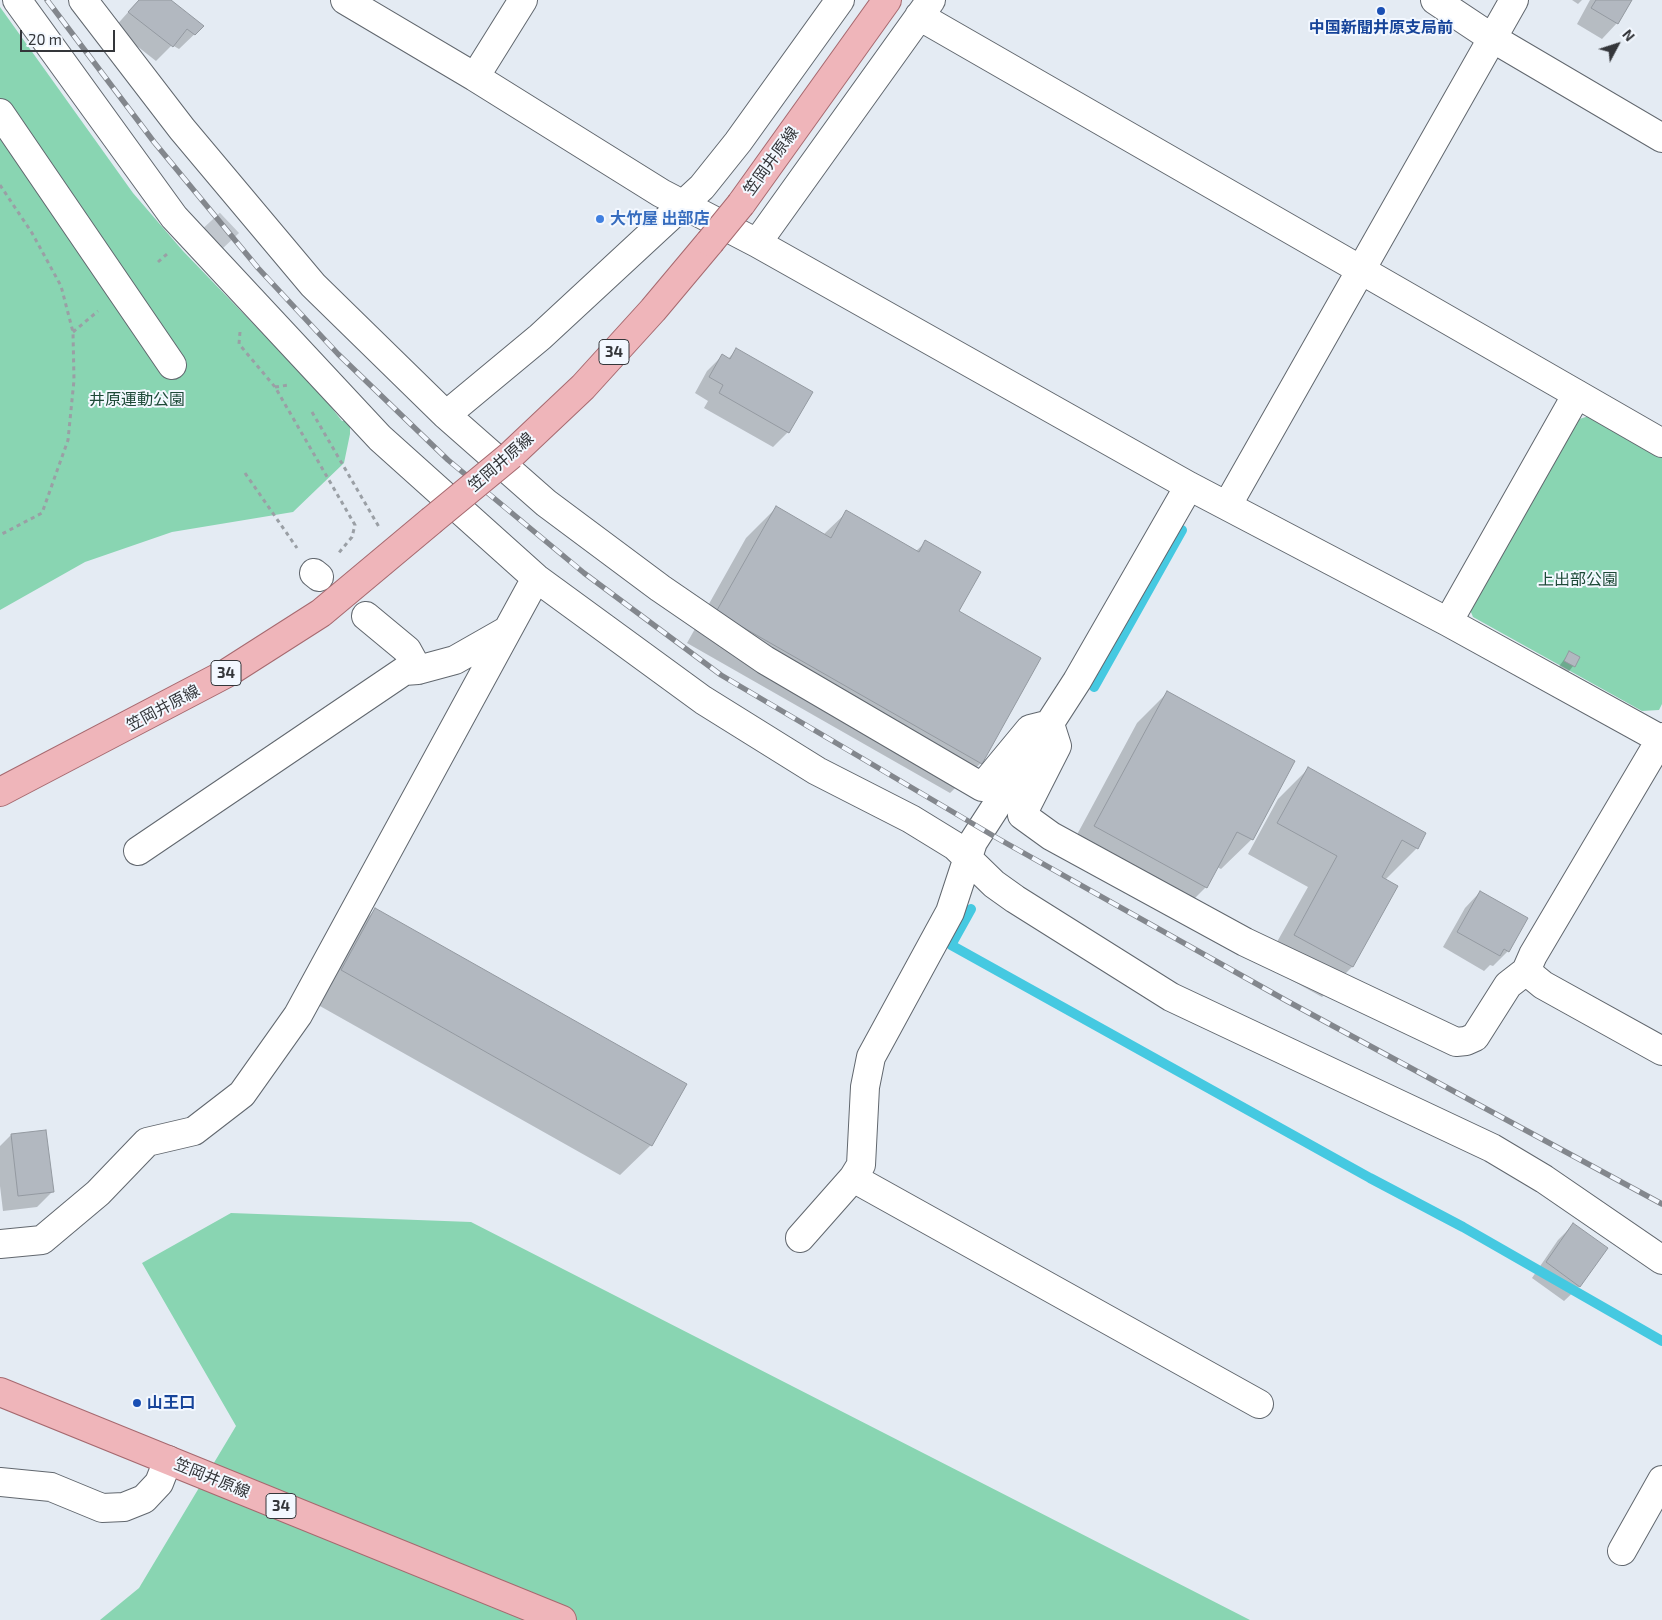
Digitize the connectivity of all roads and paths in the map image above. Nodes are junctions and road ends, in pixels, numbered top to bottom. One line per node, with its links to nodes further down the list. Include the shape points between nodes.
1 (17, 0): 35 (street, via 174,217 205,245 380,438)
2 (83, 0): 28 (street, via 244,211 313,285)
3 (345, 0): 11 (street)
4 (523, 0): 11 (street)
5 (840, 0): 15 (street, via 738,142 702,187)
6 (887, 0): 42 (main road, 笠岡井原線 / 34, bridge, via 741,204 710,242 583,387 511,455 321,613 227,673)
7 (1435, 0): 10 (street)
8 (1514, 0): 10 (street)
9 (925, 8): 16 (street); 19 (street)
10 (1492, 38): 13 (street); 19 (street)
11 (475, 77): 15 (street)
12 (0, 113): 23 (street)
13 (1662, 138)
14 (0, 185): 22 (path, via 32,233 60,286)
15 (683, 204): 16 (street); 28 (street, via 540,337)
16 (757, 243): 31 (street)
17 (174, 249): 18 (path)
18 (158, 262)
19 (1362, 270): 26 (street); 32 (street)
20 (101, 309): 22 (path)
21 (240, 327): 25 (path, via 238,344)
22 (72, 332): 34 (path, via 74,380 68,440 42,513)
23 (172, 364)
24 (295, 384): 25 (path)
25 (275, 387): 30 (path, via 354,525 352,537 344,550 317,575)
26 (1577, 394): 29 (street); 37 (street)
27 (311, 410): 33 (path)
28 (446, 415): 40 (street, via 546,503 660,588 765,660 982,786 1030,729)
29 (1662, 443)
30 (245, 473)
31 (1189, 486): 32 (street); 40 (street)
32 (1227, 506): 37 (street)
33 (375, 524)
34 (0, 535)
35 (536, 578): 38 (street); 44 (street, via 703,700 817,770 911,819 955,846)
36 (366, 616): 39 (street, via 407,650)
37 (1448, 622): 41 (street)
38 (506, 631): 39 (street, via 455,660); 49 (street, via 298,1015 242,1094 194,1131 147,1142 98,1193 42,1240)
39 (418, 670): 43 (street, via 404,671)
40 (1050, 724): 44 (street, via 981,828); 45 (street, via 1056,746 1022,814 1051,836 1245,942 1456,1042 1475,1037 1508,985)
41 (1662, 739): 45 (street, via 1532,955)
42 (0, 792)
43 (138, 851)
44 (968, 858): 47 (street, via 950,912 871,1057 865,1087 861,1165); 50 (street, via 1015,900 1171,997 1492,1148 1544,1179)
45 (1526, 971): 46 (street, via 1543,985)
46 (1662, 1050)
47 (853, 1178): 48 (street); 52 (street)
48 (800, 1238)
49 (0, 1244)
50 (1662, 1260)
51 (0, 1392): 53 (main road, 笠岡井原線 / 34)
52 (1259, 1404)
53 (168, 1460): 55 (street, via 159,1483 144,1499 124,1508 102,1508 50,1487); 57 (main road, 笠岡井原線 / 34)
54 (1662, 1480): 56 (street)
55 (0, 1482)
56 (1622, 1551)
57 (562, 1620)

